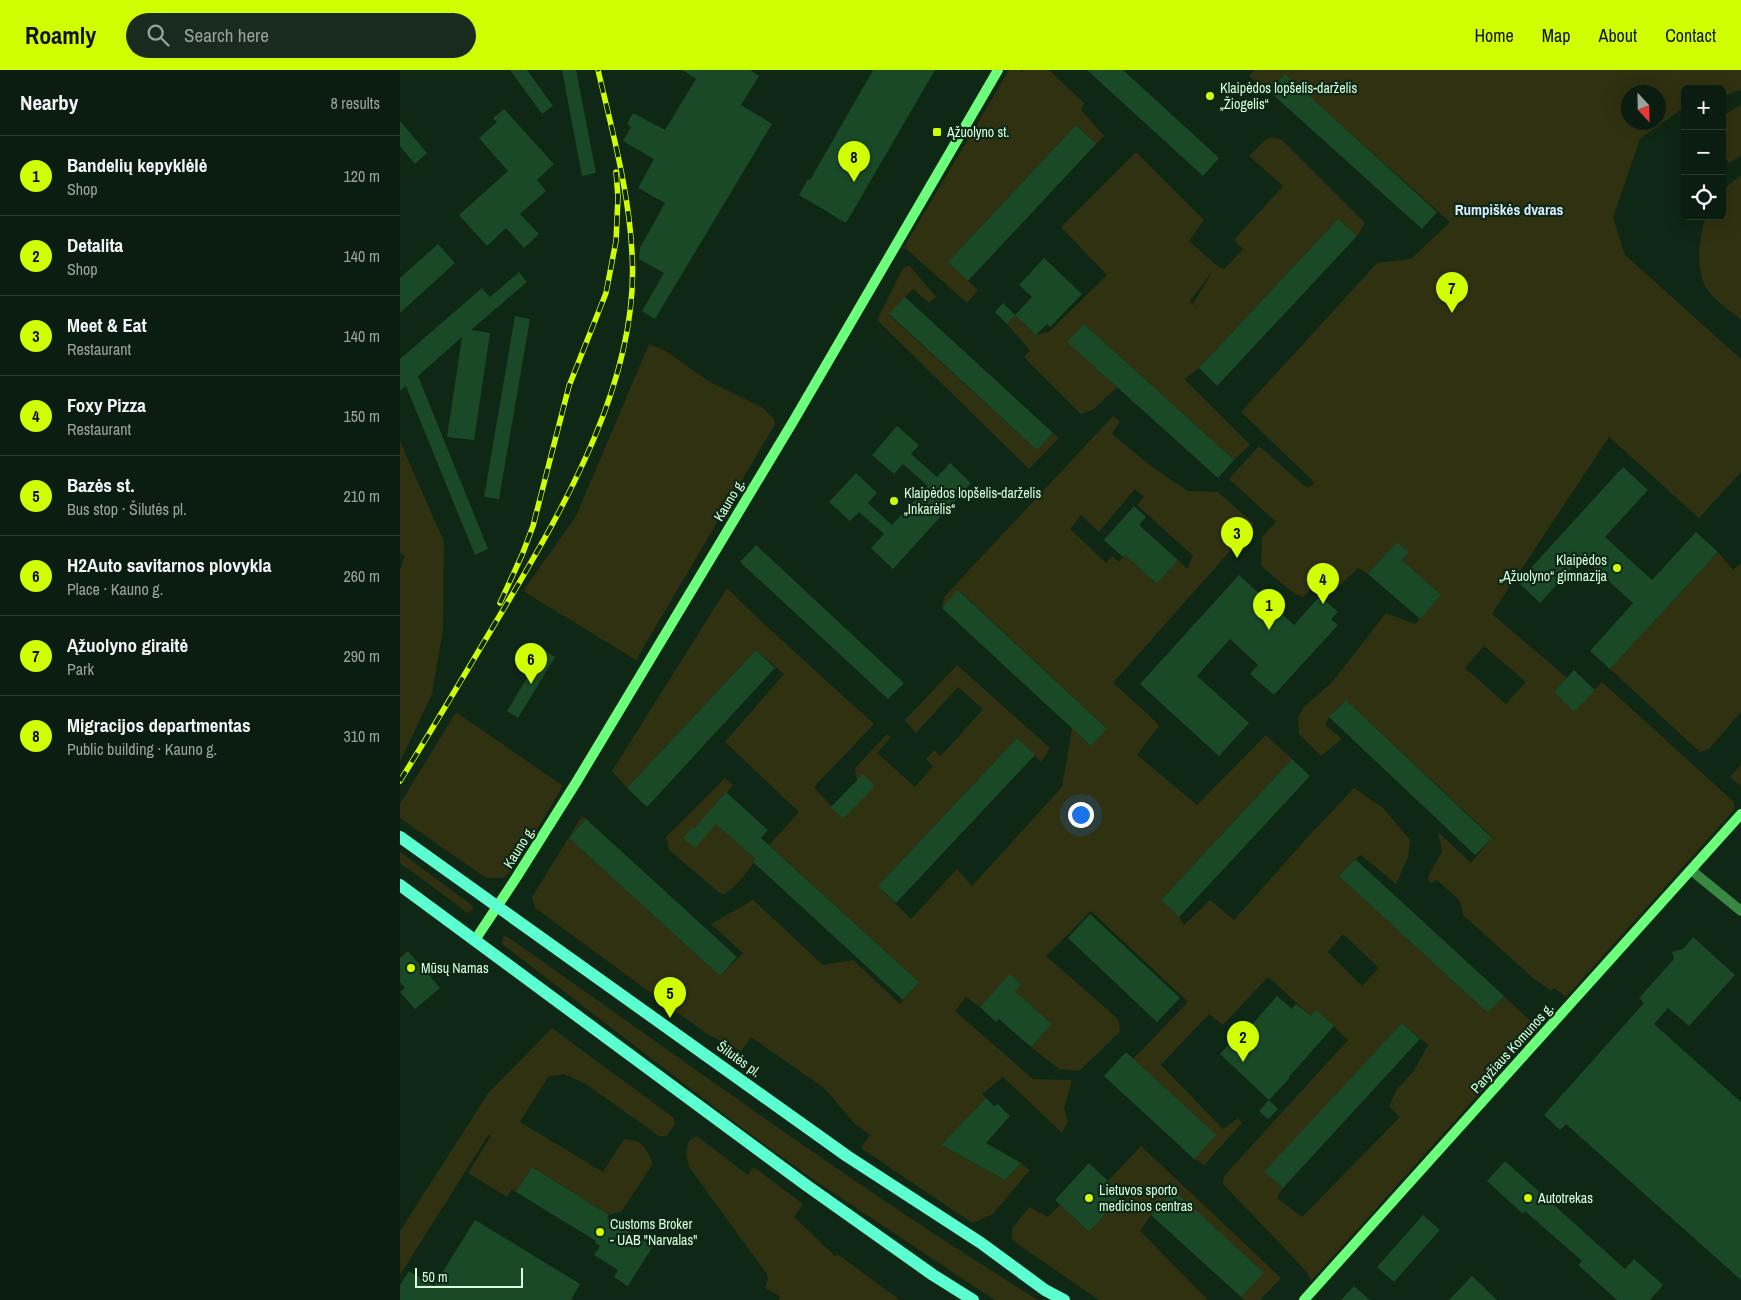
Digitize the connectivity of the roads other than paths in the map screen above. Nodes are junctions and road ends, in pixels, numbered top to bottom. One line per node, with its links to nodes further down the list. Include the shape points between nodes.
1 (998, 70): 6 (main road, Kauno g., via 794,420)
2 (1741, 814): 4 (main road, Paryžiaus Komunos g.)
3 (400, 837): 6 (main road, Šilutės pl.)
4 (1691, 870): 7 (street); 11 (main road, Paryžiaus Komunos g.)
5 (400, 885): 8 (main road)
6 (498, 906): 8 (main road, Kauno g.); 10 (main road, Šilutės pl., via 847,1156)
7 (1741, 911)
8 (474, 940): 9 (main road, via 806,1185)
9 (973, 1300)
10 (1064, 1300)
11 (1304, 1300)

